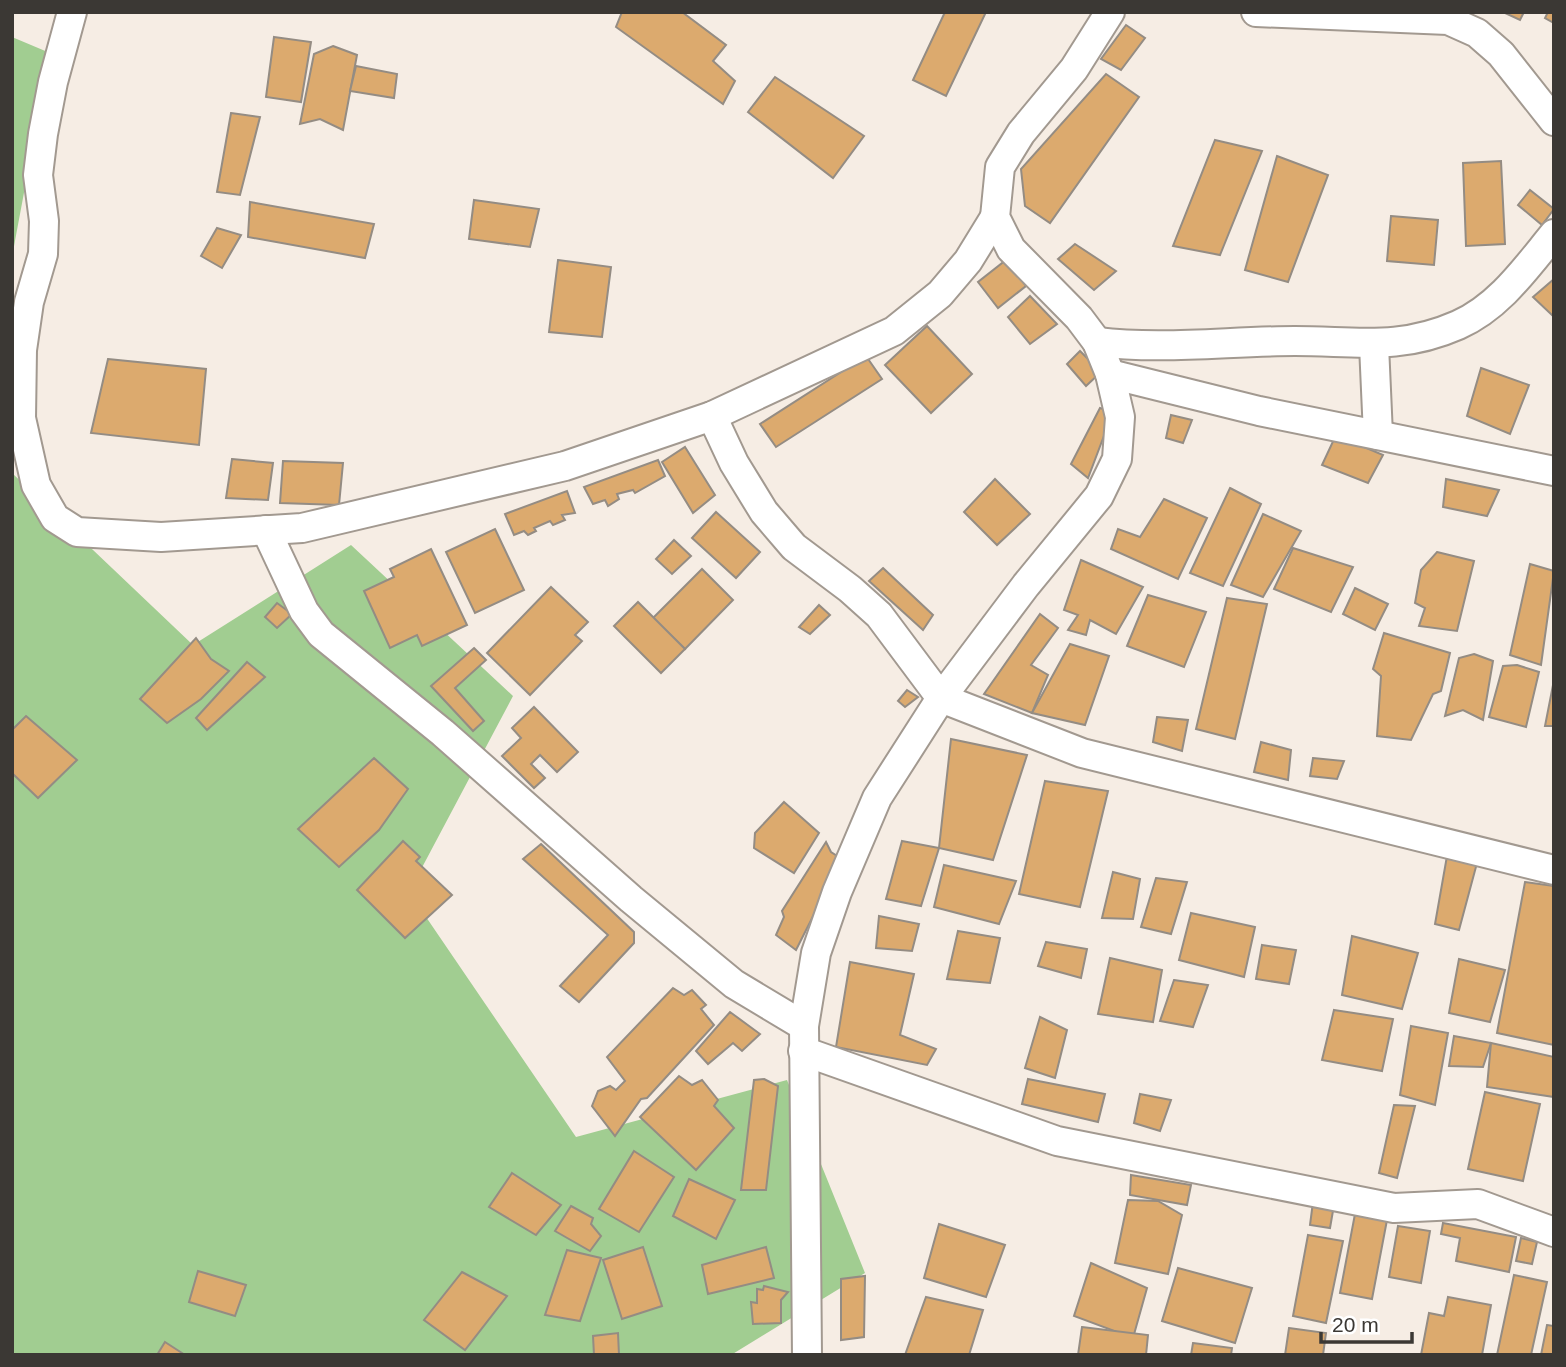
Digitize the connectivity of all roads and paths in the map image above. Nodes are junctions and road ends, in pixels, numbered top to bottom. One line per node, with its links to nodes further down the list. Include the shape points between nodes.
1 (72, 12): 6 (street)
2 (1110, 12): 7 (street, via 1074,69 1021,133 1000,167)
3 (1256, 12): 4 (street)
4 (1274, 13): 5 (street, via 1448,20 1477,33 1502,54)
5 (1554, 121)
6 (25, 174): 15 (street, via 44,222 43,254 22,350 21,418 36,485 55,518 77,532 161,537)
7 (995, 217): 9 (street, via 1011,249); 12 (street, via 968,261 940,294 894,331)
8 (1554, 234): 10 (street, via 1508,290 1461,324 1423,338)
9 (1097, 342): 10 (street, via 1135,347 1295,341); 11 (street)
10 (1374, 345): 13 (street)
11 (1110, 374): 13 (street); 16 (street, via 1120,417 1117,459 1099,496)
12 (712, 416): 15 (street, via 565,466 302,528); 16 (street, via 764,512 794,547 879,615)
13 (1378, 435): 14 (street)
14 (1554, 471)
15 (266, 530): 18 (street, via 304,611 321,634)
16 (942, 698): 17 (street, via 1082,753); 18 (street, via 877,798 837,892 816,953)
17 (1554, 870)
18 (803, 1039): 19 (street, via 1057,1141 1394,1208 1478,1204); 20 (street)
19 (1554, 1233)
20 (807, 1355)

